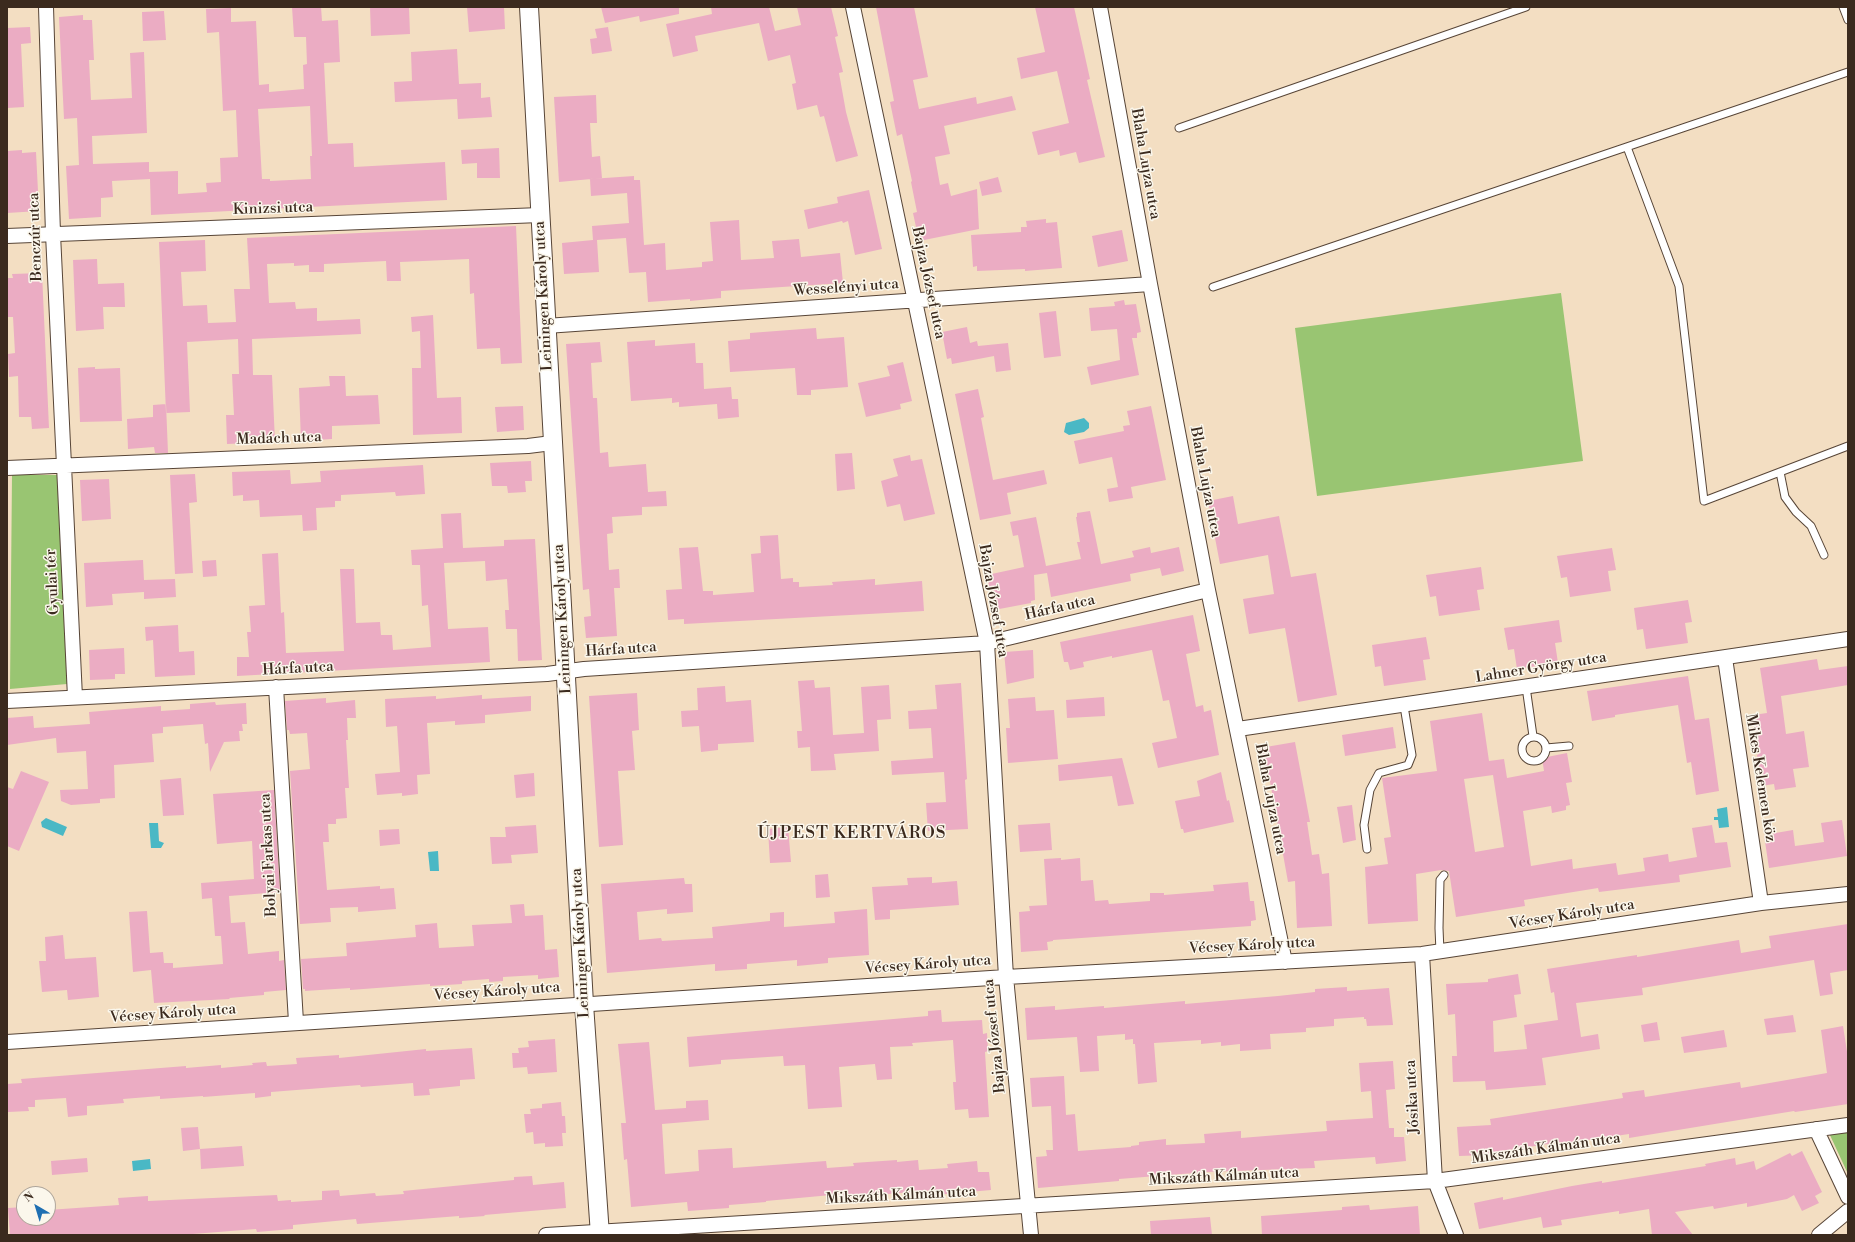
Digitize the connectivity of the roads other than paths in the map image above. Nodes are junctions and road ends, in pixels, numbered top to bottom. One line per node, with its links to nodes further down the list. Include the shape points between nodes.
1 (46, 7): 12 (street, Benczúr utca)
2 (529, 7): 11 (street, Leiningen Károly utca)
3 (853, 7): 16 (street, Bajza József utca)
4 (1100, 7): 14 (street, Blaha Lujza utca)
5 (1526, 7): 9 (lane)
6 (1843, 7): 7 (lane)
7 (1848, 20)
8 (1848, 72): 10 (lane)
9 (1180, 128)
10 (1626, 147): 15 (lane); 22 (lane, via 1679,286 1704,501)
11 (540, 215): 12 (street, Kinizsi utca); 17 (street, Leiningen Károly utca)
12 (53, 234): 13 (street, Kinizsi utca); 20 (street, Benczúr utca)
13 (7, 236)
14 (1150, 284): 16 (street, Wesselényi utca); 24 (street, Blaha Lujza utca)
15 (1213, 287)
16 (915, 301): 17 (street, Wesselényi utca); 26 (street, Bajza József utca)
17 (546, 326): 18 (street, Leiningen Károly utca)
18 (552, 443): 20 (street, Madách utca); 28 (street, Leiningen Károly utca)
19 (1848, 446): 22 (lane)
20 (64, 465): 21 (street, Madách utca); 31 (street, Gyulai tér)
21 (7, 468)
22 (1780, 472): 23 (lane, via 1785,496 1796,512 1811,526)
23 (1824, 555)
24 (1208, 590): 26 (street, Hárfa utca); 34 (street, Blaha Lujza utca)
25 (1848, 639): 27 (street, Lahner György utca)
26 (987, 643): 28 (street, Hárfa utca); 45 (street, Bajza József utca)
27 (1725, 658): 30 (street, Lahner György utca); 41 (street, Mikes Kelemen köz)
28 (566, 671): 29 (street, Hárfa utca, via 547,674); 46 (street, Leiningen Károly utca)
29 (276, 686): 31 (street, Hárfa utca); 47 (street, Bolyai Farkas utca)
30 (1526, 687): 33 (street, Lahner György utca); 35 (lane)
31 (75, 697): 32 (street, Hárfa utca)
32 (7, 701)
33 (1404, 706): 34 (street, Lahner György utca); 38 (lane, via 1412,755 1408,766 1378,773 1370,790 1364,825)
34 (1238, 729): 44 (street, Blaha Lujza utca)
35 (1533, 736): 37 (lane, via 1542,739); 37 (lane, via 1524,741 1522,746 1521,750 1526,759 1535,762 1544,756)
36 (1569, 746): 37 (lane)
37 (1546, 748)
38 (1367, 849)
39 (1444, 875): 42 (lane, via 1440,880)
40 (1848, 894): 41 (street, Vécsey Károly utca)
41 (1761, 903): 42 (street, Vécsey Károly utca)
42 (1440, 952): 43 (street, Vécsey Károly utca)
43 (1422, 954): 44 (street, Vécsey Károly utca); 51 (street, Jósika utca)
44 (1285, 962): 45 (street, Vécsey Károly utca)
45 (1006, 977): 46 (street, Vécsey Károly utca); 53 (street, Bajza József utca)
46 (584, 1004): 47 (street, Vécsey Károly utca); 55 (street, Leiningen Károly utca)
47 (296, 1022): 48 (street, Vécsey Károly utca)
48 (7, 1042)
49 (1848, 1125): 50 (street, Mikszáth Kálmán utca)
50 (1816, 1129): 51 (street, Mikszáth Kálmán utca); 52 (street)
51 (1435, 1181): 53 (street, Mikszáth Kálmán utca); 58 (street, Jósika utca)
52 (1848, 1197)
53 (1030, 1206): 55 (street, Mikszáth Kálmán utca); 57 (street, Bajza József utca)
54 (1848, 1211): 59 (street)
55 (600, 1233): 56 (street, Mikszáth Kálmán utca)
56 (546, 1235)
57 (1031, 1235)
58 (1456, 1235)
59 (1819, 1235)

